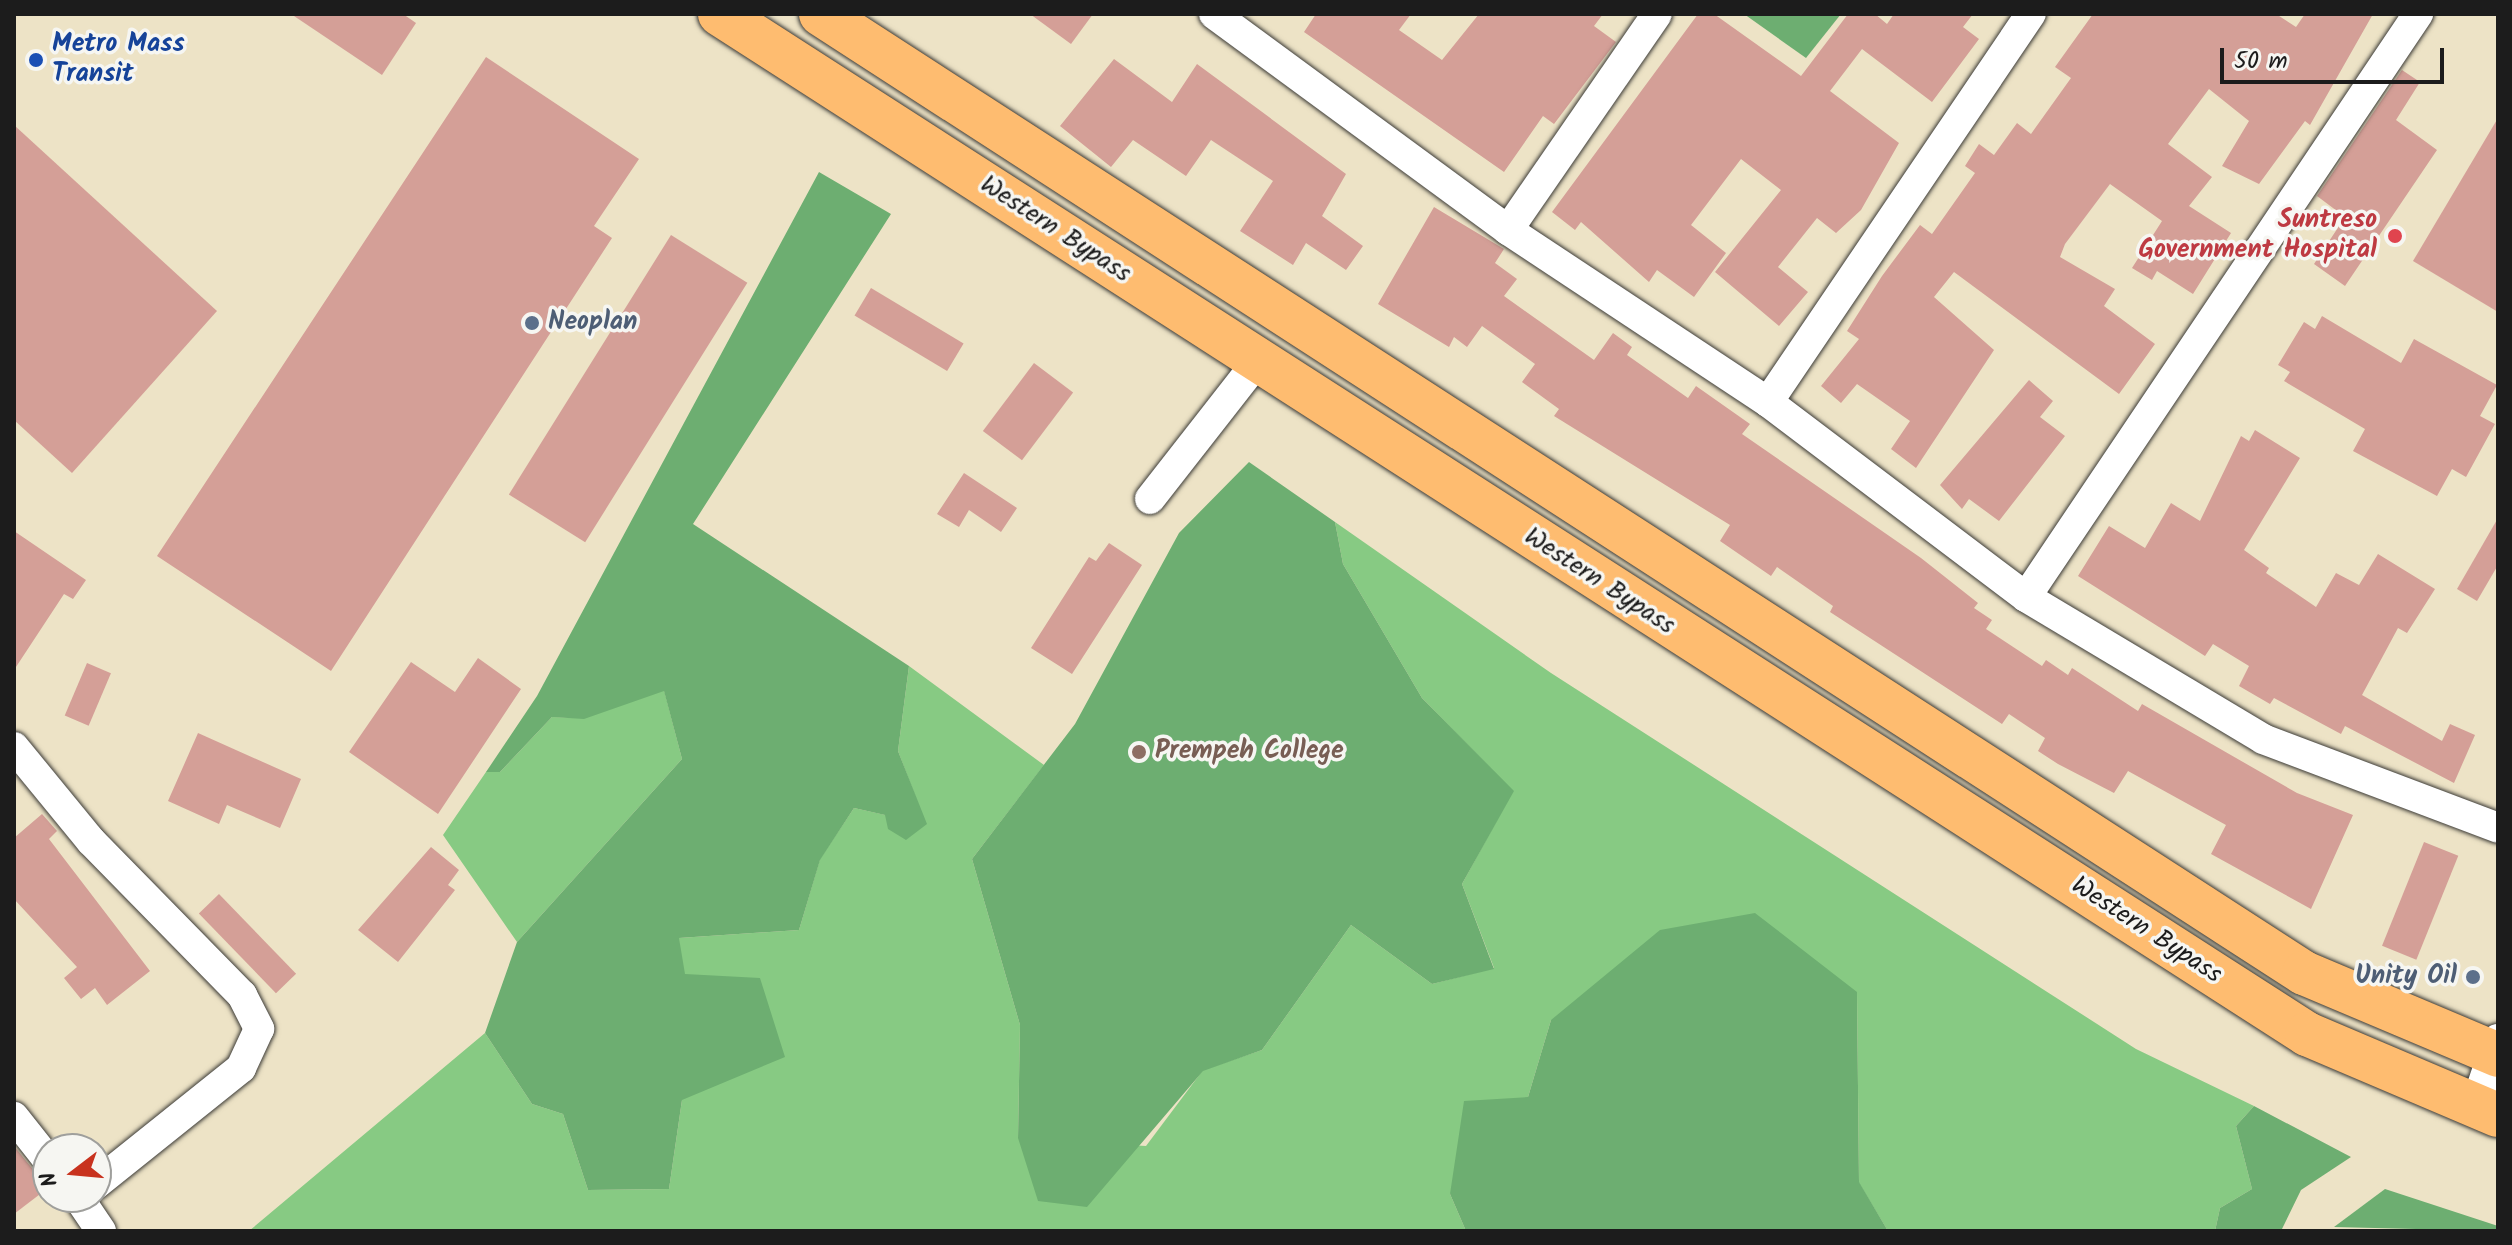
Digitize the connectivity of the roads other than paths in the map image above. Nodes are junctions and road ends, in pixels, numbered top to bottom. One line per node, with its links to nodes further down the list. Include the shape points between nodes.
1 (720, 14): 9 (highway, Western Bypass)
2 (821, 14): 15 (highway, Western Bypass, via 2304,973)
3 (1214, 14): 7 (street)
4 (1657, 14): 8 (street)
5 (2031, 14): 10 (street)
6 (2418, 14): 12 (street)
7 (1255, 26): 8 (street)
8 (1508, 230): 10 (street)
9 (1258, 361): 11 (street); 16 (highway, Western Bypass, via 2307,1034)
10 (1768, 402): 12 (street)
11 (1150, 499)
12 (2026, 597): 14 (street, via 2263,739)
13 (14, 747): 19 (street, via 91,841 242,995 259,1029 241,1068)
14 (2498, 828)
15 (2496, 1049): 16 (street)
16 (2486, 1110)
17 (14, 1117): 18 (street)
18 (32, 1140)
19 (112, 1171)
20 (89, 1213): 21 (street)
21 (101, 1231)

